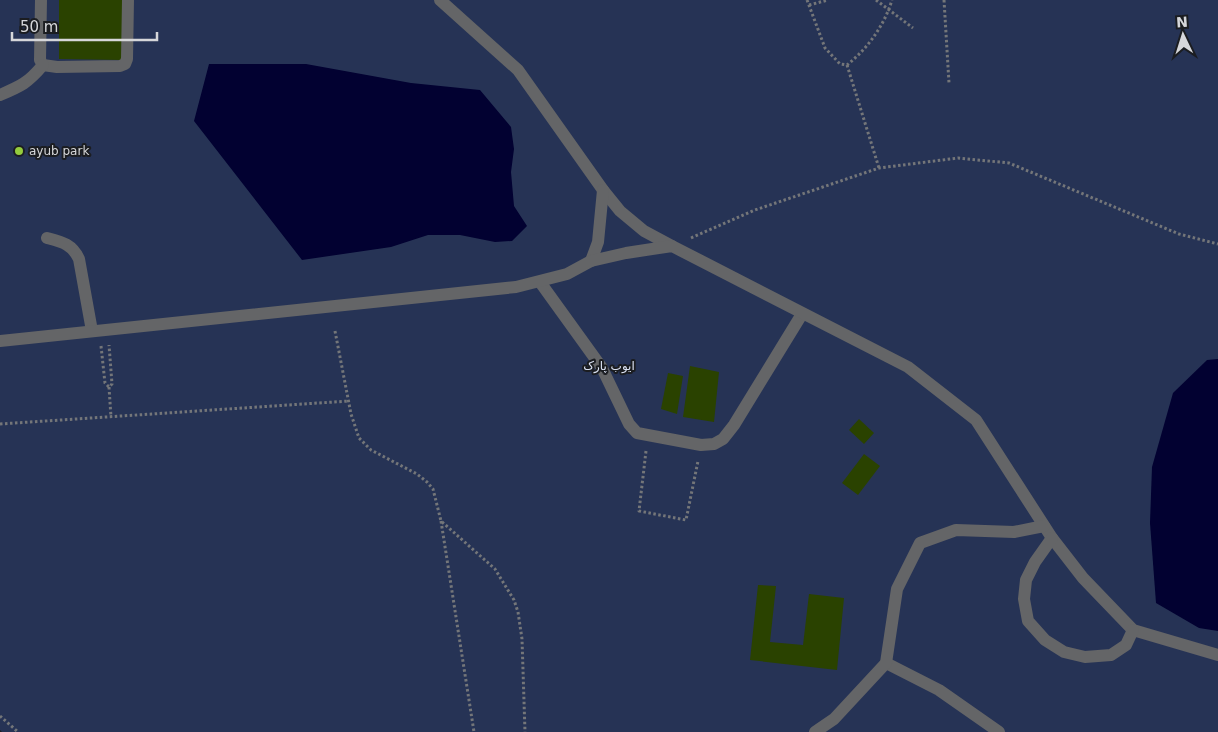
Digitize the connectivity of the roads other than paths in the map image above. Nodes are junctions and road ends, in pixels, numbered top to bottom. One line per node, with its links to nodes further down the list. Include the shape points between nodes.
1 (41, 0): 4 (street, via 40,60)
2 (128, 0): 4 (street, via 125,64)
3 (440, 0): 6 (street, via 518,70)
4 (43, 65): 5 (street, via 23,85)
5 (0, 95)
6 (603, 190): 8 (street, via 620,211 644,231); 9 (street, via 598,242)
7 (47, 238): 12 (street, via 74,249)
8 (672, 246): 9 (street); 11 (street)
9 (591, 261): 10 (street, via 567,274)
10 (540, 282): 11 (street, via 602,368 629,424 637,433 701,445 723,439 734,425); 12 (street)
11 (802, 314): 14 (street, via 908,367 976,420)
12 (100, 331): 13 (street)
13 (0, 340)
14 (1044, 526): 15 (street); 18 (street, via 1014,532 956,530 920,543 897,589)
15 (1052, 538): 16 (street, via 1082,578); 16 (street, via 1026,580 1024,599 1028,621 1045,640 1064,652 1084,657 1111,655 1126,645)
16 (1132, 630): 17 (street)
17 (1218, 655)
18 (886, 663): 19 (street, via 834,719); 20 (street, via 939,690)
19 (815, 732)
20 (999, 732)

